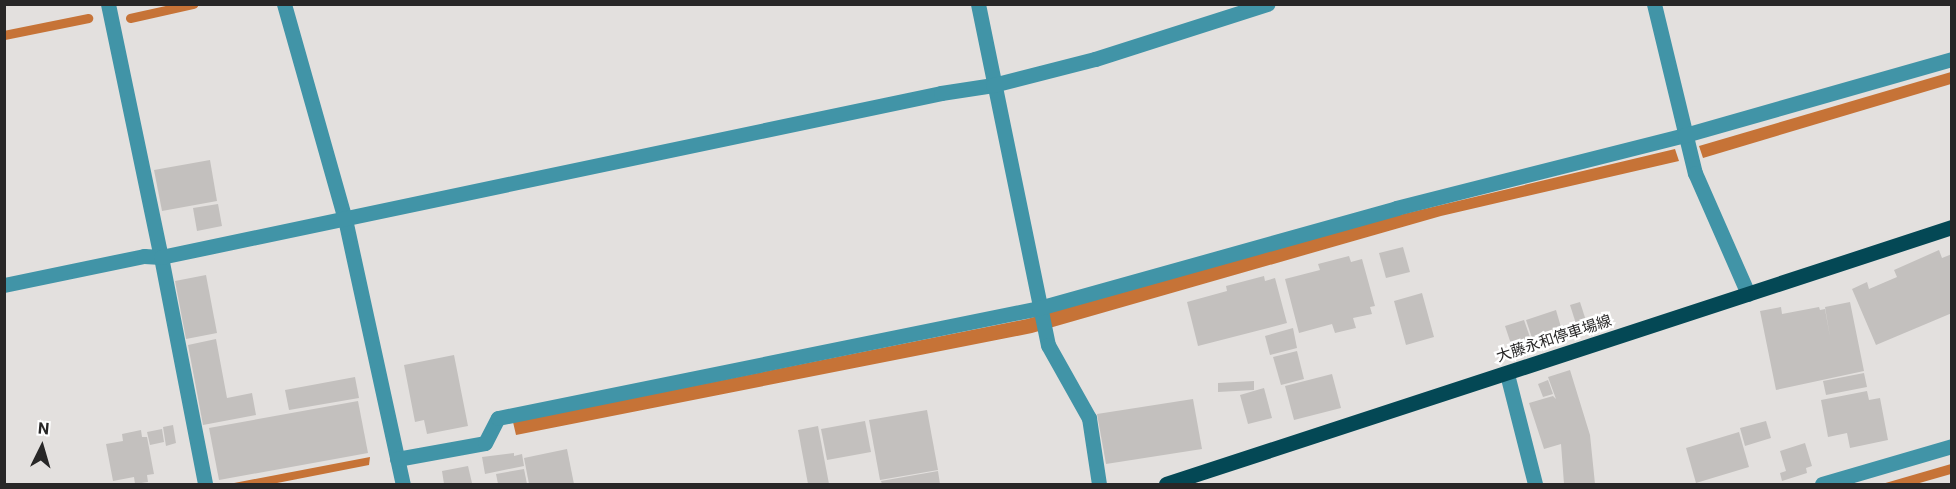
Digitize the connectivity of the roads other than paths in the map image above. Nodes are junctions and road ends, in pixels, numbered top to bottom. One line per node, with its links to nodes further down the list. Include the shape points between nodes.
1 (108, 4): 11 (street)
2 (284, 4): 9 (street)
3 (978, 4): 7 (street)
4 (1267, 4): 7 (street, via 1095,59)
5 (1654, 4): 8 (street)
6 (1952, 59): 8 (street)
7 (993, 85): 9 (street); 14 (street)
8 (1685, 135): 13 (street, via 1695,173); 14 (street, via 1396,208)
9 (345, 219): 11 (street); 17 (street)
10 (1952, 227): 13 (main road, 大藤永和停車場線)
11 (161, 257): 12 (street, via 144,256); 18 (street)
12 (4, 285)
13 (1748, 294): 15 (main road, 大藤永和停車場線)
14 (1040, 310): 17 (street, via 498,418 485,443); 20 (street, via 1048,345 1089,418)
15 (1507, 374): 21 (main road, 大藤永和停車場線); 22 (street)
16 (1952, 446): 23 (street)
17 (398, 459): 19 (street)
18 (206, 484)
19 (403, 484)
20 (1099, 484)
21 (1166, 484)
22 (1535, 484)
23 (1822, 484)

